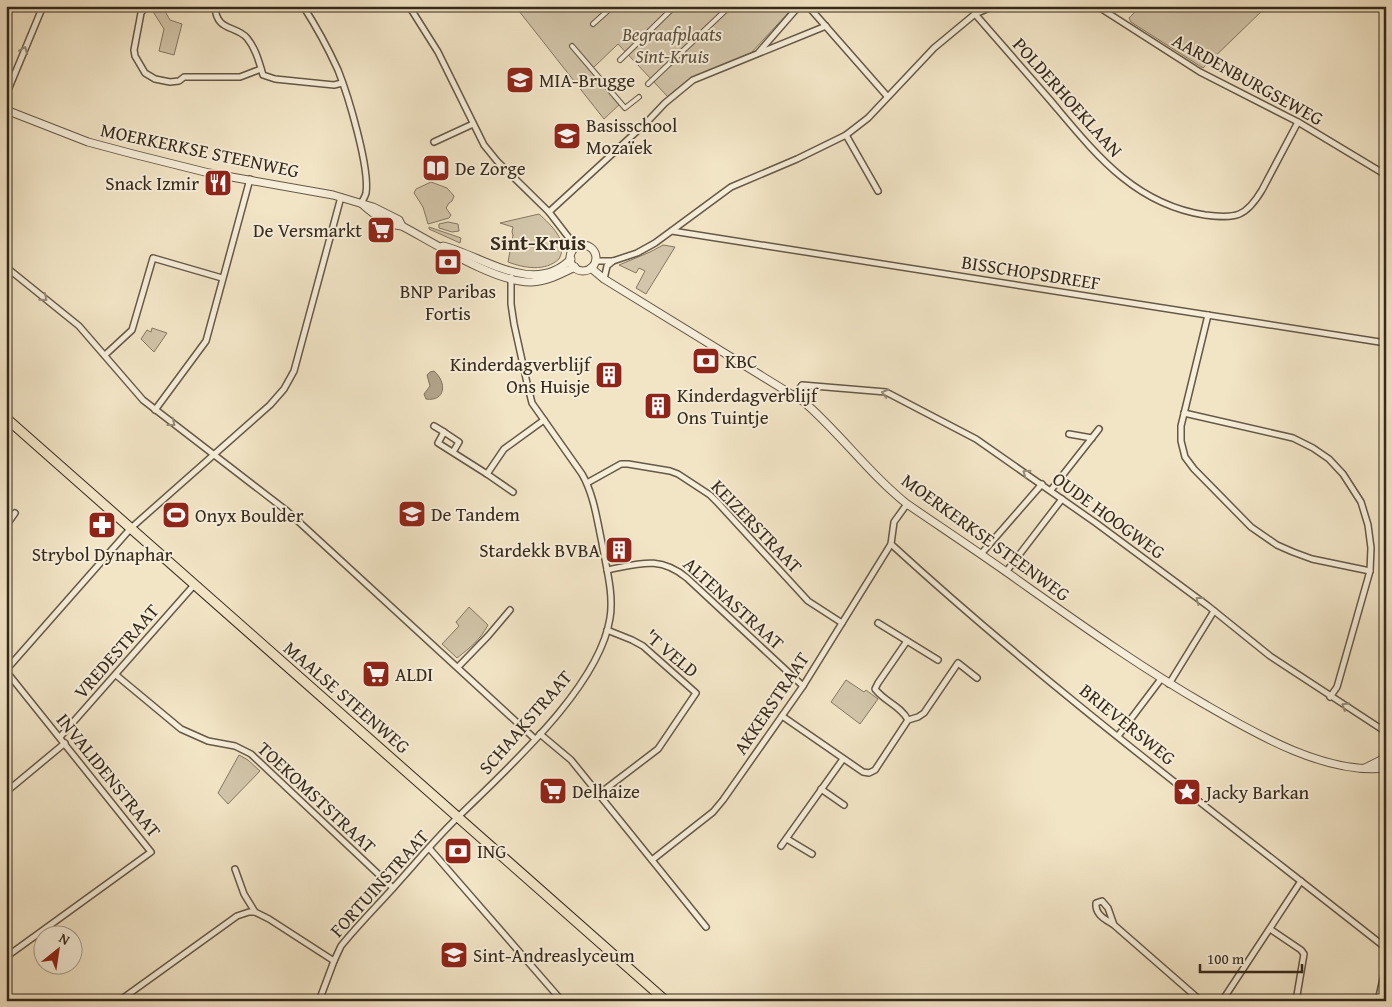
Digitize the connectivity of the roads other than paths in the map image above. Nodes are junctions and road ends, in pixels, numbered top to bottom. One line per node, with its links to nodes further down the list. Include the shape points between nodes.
1 (43, 6): 22 (street, one-way to 1)
2 (146, 6): 19 (street, via 141,13 134,50 150,77 174,82 184,77 240,77)
3 (215, 6): 19 (street, via 224,26 246,38 259,59)
4 (303, 6): 20 (street)
5 (409, 6): 27 (street, via 438,52)
6 (613, 6): 14 (street)
7 (676, 6): 18 (street)
8 (730, 6): 21 (street)
9 (799, 6): 17 (street)
10 (808, 6): 15 (street)
11 (994, 6): 13 (street)
12 (1097, 6): 26 (street, AARDENBURGSEWEG, via 1200,72)
13 (974, 14): 23 (street, via 934,48); 26 (street, POLDERHOEKLAAN, via 1108,166 1144,192 1189,212 1235,217 1246,212 1257,200)
14 (594, 24)
15 (826, 26): 17 (street); 23 (street)
16 (572, 46): 24 (street, via 625,108)
17 (757, 54): 35 (street, via 693,80)
18 (620, 60)
19 (261, 69): 20 (street, via 263,75 275,79)
20 (342, 83): 34 (street, via 364,168 366,195)
21 (648, 84)
22 (6, 95)
23 (887, 96): 28 (street, via 868,118)
24 (639, 97)
25 (6, 110): 31 (street, MOERKERKSE STEENWEG, via 88,142 209,173)
26 (1298, 122): 30 (street, AARDENBURGSEWEG)
27 (473, 124): 29 (street); 35 (street, via 497,161)
28 (846, 135): 32 (street); 36 (street, via 731,187)
29 (434, 142)
30 (1386, 175)
31 (250, 179): 33 (street, MOERKERKSE STEENWEG); 45 (street)
32 (878, 191)
33 (341, 197): 34 (street, MOERKERKSE STEENWEG); 61 (street, via 291,378 278,397)
34 (361, 203): 44 (street, MOERKERKSE STEENWEG, via 399,220 402,226 455,256)
35 (549, 212): 37 (street)
36 (672, 231): 40 (street, via 637,253); 47 (street, BISSCHOPSDREEF)
37 (576, 247): 38 (street); 39 (street, via 588,246 595,252)
38 (571, 259): 42 (street); 44 (street, MOERKERKSE STEENWEG, via 560,268)
39 (596, 260): 40 (street); 43 (street)
40 (613, 261): 46 (street, via 606,266)
41 (6, 267): 49 (street, one-way to 49, via 79,326)
42 (575, 268): 43 (street, via 583,271); 44 (street, MOERKERKSE STEENWEG, via 546,280 529,282)
43 (591, 268): 46 (street, MOERKERKSE STEENWEG)
44 (512, 276): 54 (street, SCHAAKSTRAAT, via 511,304 526,384 532,403)
45 (222, 278): 49 (street, via 153,258 132,330); 51 (street, via 204,346)
46 (604, 279): 50 (street, MOERKERKSE STEENWEG)
47 (1208, 315): 48 (street, BISSCHOPSDREEF); 52 (street)
48 (1386, 343)
49 (104, 355): 51 (street)
50 (794, 396): 64 (street, OUDE HOOGWEG, one-way to 50, via 976,439 886,392 802,385); 68 (street, MOERKERKSE STEENWEG, via 825,421)
51 (155, 410): 61 (street, one-way to 61)
52 (1184, 413): 75 (street, via 1181,441 1186,457 1251,527 1277,545 1312,559); 75 (street, via 1293,438 1329,460 1343,474 1361,502 1372,548)
53 (6, 418): 71 (main road, MAALSE STEENWEG)
54 (544, 420): 62 (street, via 504,449); 63 (street, SCHAAKSTRAAT)
55 (434, 426): 57 (street)
56 (1099, 429): 59 (street)
57 (444, 432): 60 (street, via 438,443); 60 (street, via 459,442)
58 (1069, 434): 59 (street)
59 (1092, 438): 65 (street)
60 (452, 452): 62 (street)
61 (214, 456): 71 (street); 85 (street, via 287,511)
62 (487, 474): 66 (street)
63 (587, 483): 74 (street, SCHAAKSTRAAT); 81 (street, KEIZERSTRAAT, via 621,464 670,471 688,479 710,495 808,601)
64 (1042, 484): 65 (street, OUDE HOOGWEG); 73 (street)
65 (1050, 490): 67 (street, OUDE HOOGWEG)
66 (513, 492)
67 (1062, 499): 76 (street); 79 (street, OUDE HOOGWEG, one-way to 67)
68 (907, 504): 72 (street, via 894,522); 73 (street, MOERKERKSE STEENWEG)
69 (15, 513): 70 (street)
70 (6, 526)
71 (131, 528): 77 (main road, MAALSE STEENWEG); 86 (street)
72 (891, 544): 81 (street, AKKERSTRAAT); 97 (street, BRIEVERSWEG)
73 (981, 554): 76 (street, MOERKERKSE STEENWEG)
74 (607, 570): 82 (street, SCHAAKSTRAAT, via 611,607); 91 (street, ALTENASTRAAT, via 656,563 669,566 687,578)
75 (1370, 571): 92 (street, via 1337,687)
76 (1006, 572): 89 (street, MOERKERKSE STEENWEG)
77 (195, 584): 87 (street, VREDESTRAAT); 108 (main road, MAALSE STEENWEG)
78 (510, 610): 85 (street)
79 (1214, 611): 90 (street); 92 (street, OUDE HOOGWEG, via 1270,656)
80 (878, 622): 83 (street)
81 (842, 623): 91 (street, AKKERSTRAAT)
82 (607, 630): 96 (street, SCHAAKSTRAAT, via 587,674); 106 (street, 'T VELD, via 643,646 696,693 658,750)
83 (907, 641): 84 (street); 94 (street, via 876,689 879,695 904,712)
84 (938, 660)
85 (458, 667): 99 (street)
86 (6, 670): 98 (street, INVALIDENSTRAAT)
87 (116, 675): 98 (street, VREDESTRAAT); 116 (street, TOEKOMSTSTRAAT, via 181,729 208,742 234,746 251,754)
88 (977, 678): 94 (street, via 958,663 924,713)
89 (1161, 678): 90 (street, MOERKERKSE STEENWEG); 97 (street)
90 (1169, 684): 103 (street, MOERKERKSE STEENWEG, via 1278,744 1338,764 1365,768)
91 (803, 686): 93 (street, AKKERSTRAAT)
92 (1330, 697): 95 (street, OUDE HOOGWEG, one-way to 92)
93 (782, 716): 102 (street); 113 (street, AKKERSTRAAT, via 713,812)
94 (908, 720): 102 (street, via 875,770 862,772)
95 (1386, 732)
96 (540, 734): 99 (street, SCHAAKSTRAAT); 106 (street, via 571,760)
97 (1118, 736): 115 (street, BRIEVERSWEG)
98 (60, 737): 100 (street, INVALIDENSTRAAT)
99 (535, 739): 108 (street, SCHAAKSTRAAT)
100 (65, 743): 105 (street); 122 (street, INVALIDENSTRAAT, via 152,852)
101 (1386, 752): 103 (street, MOERKERKSE STEENWEG)
102 (843, 759): 104 (street)
103 (1385, 764)
104 (821, 789): 107 (street); 109 (street)
105 (6, 792)
106 (599, 794): 113 (street)
107 (844, 804)
108 (458, 817): 111 (street, FORTUINSTRAAT); 128 (main road, MAALSE STEENWEG)
109 (787, 838): 110 (street); 112 (street)
110 (781, 846)
111 (429, 848): 116 (street, FORTUINSTRAAT); 127 (street)
112 (812, 854)
113 (652, 860): 119 (street)
114 (235, 869): 117 (street)
115 (1301, 881): 120 (street); 121 (street, BRIEVERSWEG)
116 (393, 888): 123 (street, FORTUINSTRAAT, via 348,938)
117 (255, 912): 123 (street); 125 (street, via 237,916)
118 (1114, 925): 118 (street, via 1108,908 1102,902 1096,903 1099,915); 129 (street)
119 (706, 927)
120 (1270, 929): 130 (street); 131 (street, via 1304,954)
121 (1386, 948)
122 (6, 957)
123 (334, 961): 126 (street, FORTUINSTRAAT)
124 (1386, 966): 132 (street)
125 (119, 1001)
126 (319, 1001)
127 (562, 1001)
128 (666, 1001)
129 (1201, 1001)
130 (1222, 1001)
131 (1296, 1001)
132 (1378, 1001)

